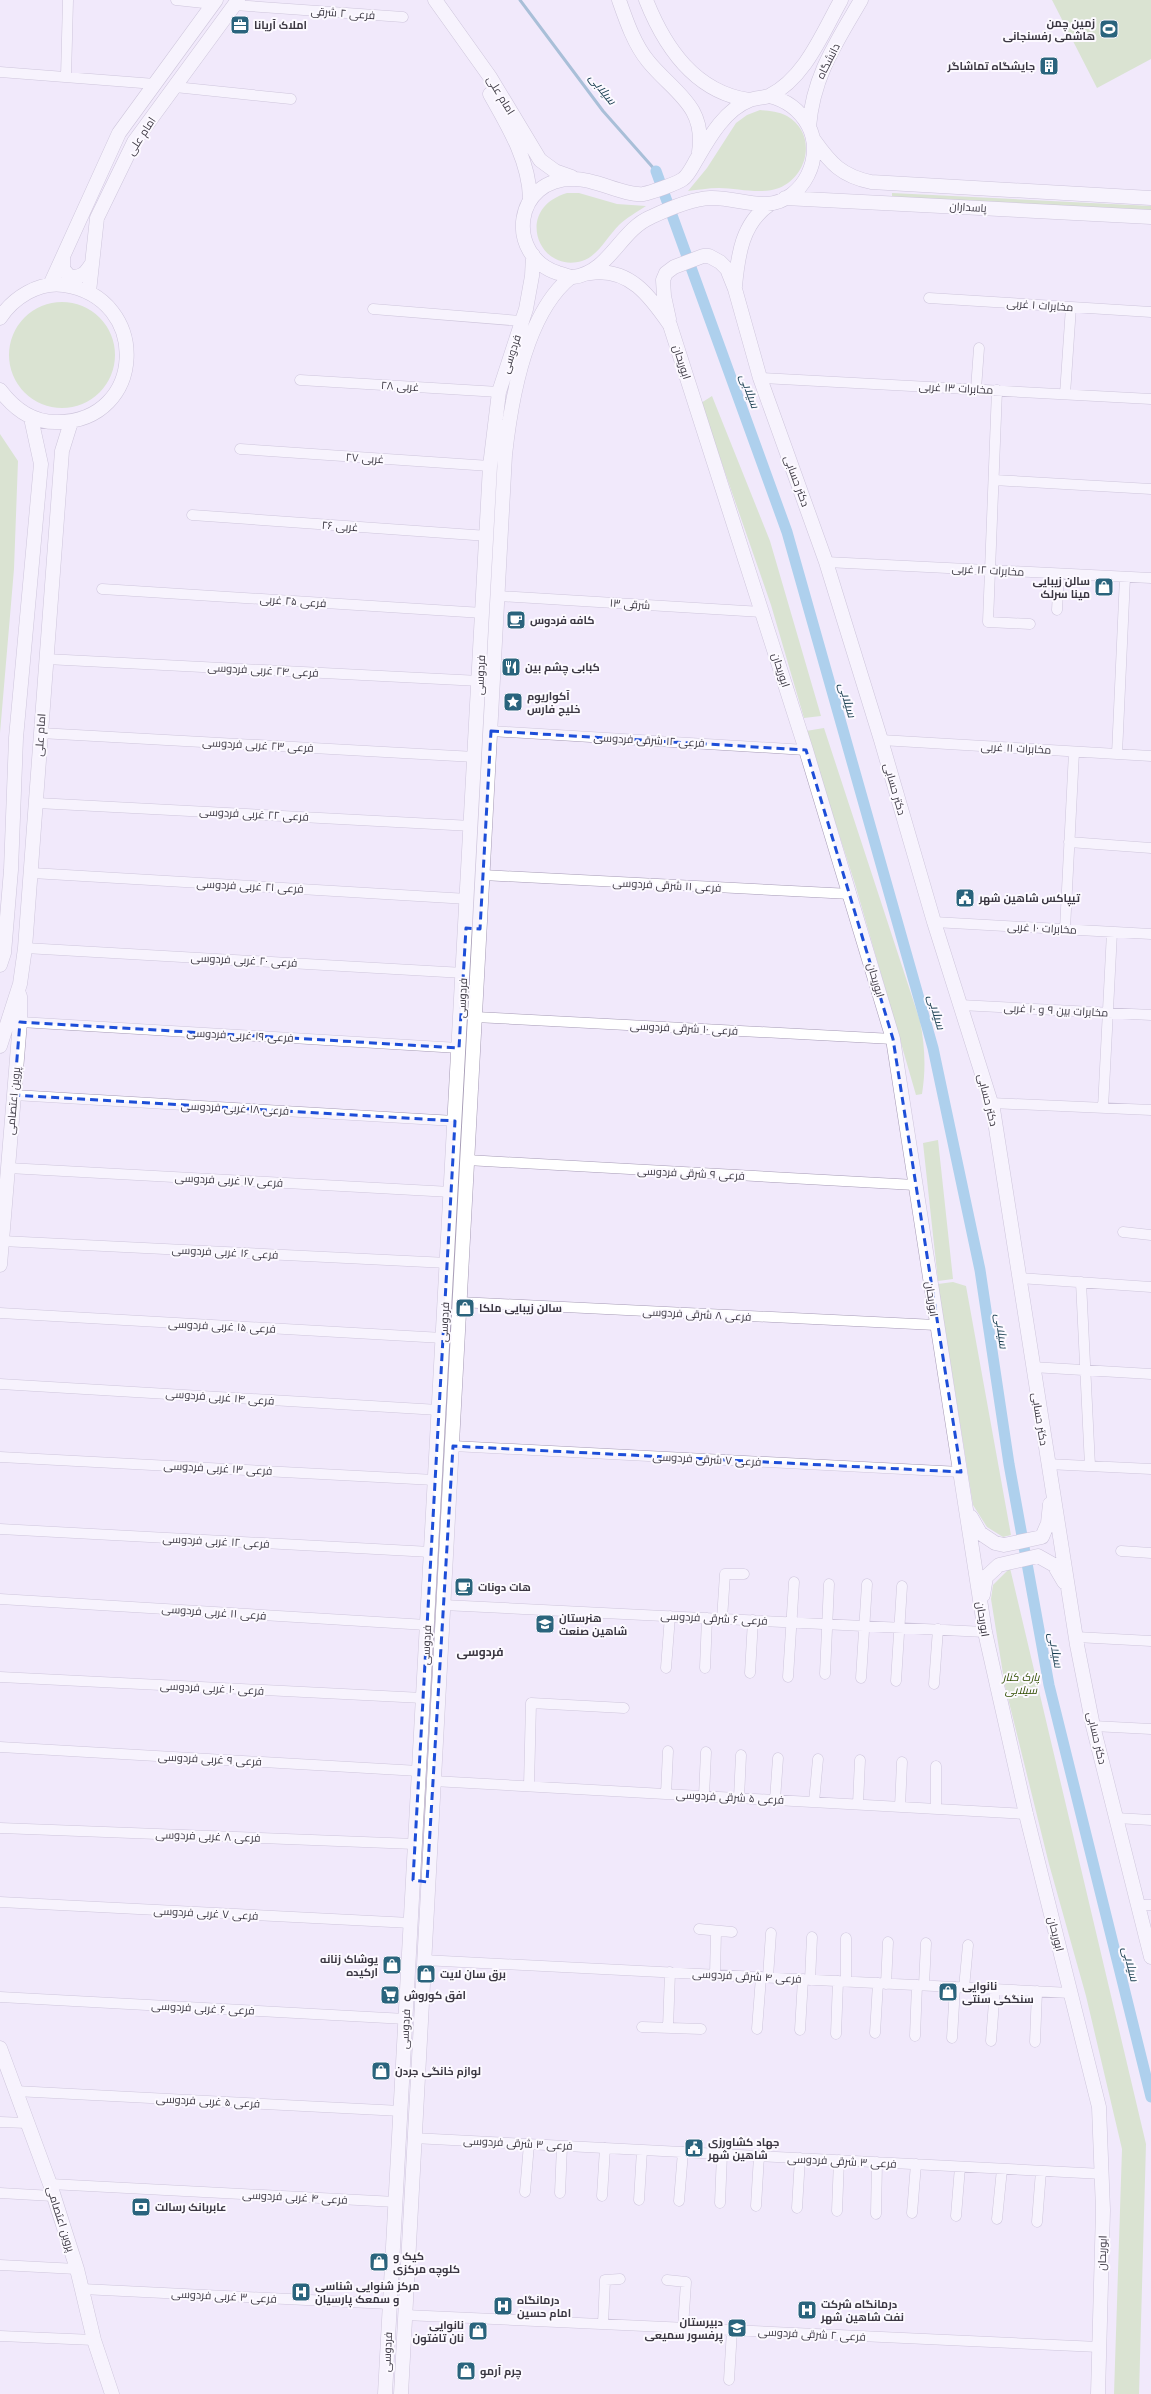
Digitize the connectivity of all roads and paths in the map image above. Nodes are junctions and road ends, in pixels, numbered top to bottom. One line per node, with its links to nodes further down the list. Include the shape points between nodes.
1 (68, 0): 13 (street)
2 (176, 0): 9 (street)
3 (426, 0): 23 (main road, امام علی, via 483,81 508,126 526,166)
4 (435, 0): 22 (main road, امام علی, via 490,77 540,160 554,171)
5 (619, 0): 21 (main road, via 632,34 647,60 684,97 695,113 700,127)
6 (646, 0): 18 (main road, via 655,23 668,45 687,68 713,90 733,98)
7 (842, 0): 16 (main road, دانشگاه, via 794,78)
8 (861, 0): 19 (main road, دانشگاه, via 819,77 813,94)
9 (214, 2): 14 (main road, امام علی)
10 (236, 3): 11 (street, فرعی ۲ شرقی); 15 (main road, امام علی)
11 (403, 17)
12 (0, 72): 13 (street)
13 (66, 77): 14 (street)
14 (155, 84): 29 (main road, امام علی, via 119,133)
15 (175, 87): 17 (street); 30 (main road, امام علی, via 134,142 97,218)
16 (768, 96): 18 (main road); 19 (main road, via 780,99 794,108)
17 (291, 99)
18 (749, 100): 21 (main road, via 720,124)
19 (809, 127): 20 (main road)
20 (814, 140): 24 (main road, via 815,157 811,170 797,188); 25 (main road, پاسداران, via 843,171 853,178 871,182)
21 (699, 155): 22 (main road, via 684,179 643,194)
22 (576, 179): 23 (main road, via 542,186)
23 (530, 198): 28 (main road, via 522,232)
24 (784, 198): 26 (main road); 27 (main road, پاسداران)
25 (1151, 198)
26 (770, 204): 31 (main road, via 720,198 692,201 650,217 630,231 603,263); 34 (main road, via 754,218 742,242)
27 (1151, 217)
28 (533, 255): 32 (main road, via 537,261 552,271); 41 (main road, فردوسی, via 532,276)
29 (63, 256): 30 (main road, via 64,269 68,276 76,278 82,276); 33 (main road, امام علی)
30 (92, 263): 35 (main road, امام علی)
31 (590, 273): 32 (main road); 42 (main road, ابوریحان, via 602,271 632,281 651,298)
32 (571, 277): 58 (main road, فردوسی, via 550,299 523,362 516,382 509,420)
33 (50, 285): 35 (main road, via 72,286); 40 (main road, via 20,297)
34 (735, 289): 42 (main road, دکتر حسابی, via 727,269 709,256 674,267 666,273 663,280); 44 (main road, دکتر حسابی)
35 (88, 292): 53 (main road, via 107,305 121,323 128,344 127,367 120,388 105,406 86,418)
36 (929, 298): 37 (street, مخابرات ۱ غربی)
37 (1071, 306): 39 (street, مخابرات ۱ غربی); 50 (street)
38 (373, 309): 41 (street)
39 (1151, 312)
40 (2, 313)
41 (522, 321): 49 (main road, فردوسی)
42 (670, 326): 71 (main road, ابوریحان)
43 (979, 348): 46 (street)
44 (760, 378): 46 (street, مخابرات ۱۳ غربی); 63 (main road, دکتر حسابی)
45 (300, 380): 49 (street, ۲۸ غربی)
46 (976, 389): 48 (street, مخابرات ۱۳ غربی)
47 (0, 390): 52 (main road, via 11,405)
48 (997, 390): 50 (street, مخابرات ۱۳ غربی); 59 (street)
49 (499, 392): 57 (main road, فردوسی)
50 (1065, 394): 51 (street, مخابرات ۱۳ غربی)
51 (1151, 399)
52 (31, 418): 53 (main road, via 47,423); 54 (main road, امام علی)
53 (71, 422): 56 (main road, امام علی)
54 (36, 443): 56 (main road, via 44,430 55,430 59,435); 78 (main road, امام علی, via 41,464)
55 (240, 449): 57 (street, ۲۷ غربی)
56 (62, 451): 74 (main road, امام علی)
57 (490, 466): 58 (main road); 62 (main road, فردوسی)
58 (504, 467): 69 (main road, فردوسی)
59 (994, 480): 60 (street); 64 (street)
60 (1151, 489)
61 (192, 515): 62 (street, ۲۶ غربی)
62 (488, 536): 72 (main road, فردوسی)
63 (826, 562): 64 (street, مخابرات ۱۲ غربی); 79 (main road, دکتر حسابی)
64 (990, 570): 65 (street, مخابرات ۱۲ غربی); 73 (street, via 988,622)
65 (1059, 574): 66 (street, مخابرات ۱۲ غربی); 70 (street)
66 (1125, 577): 67 (street, مخابرات ۱۲ غربی); 83 (street)
67 (1151, 578)
68 (102, 589): 72 (street, فرعی ۲۵ غربی)
69 (498, 596): 71 (street, ۱۳ شرقی); 76 (main road, فردوسی)
70 (1057, 610)
71 (762, 612): 81 (main road, ابوریحان)
72 (483, 614): 75 (main road, فردوسی)
73 (1030, 624)
74 (46, 659): 75 (street, فرعی ۲۴ غربی فردوسی); 77 (main road, امام علی)
75 (480, 681): 85 (main road, فردوسی)
76 (491, 731): 81 (street, فرعی ۱۲ شرقی فردوسی); 93 (main road, فردوسی)
77 (40, 733): 80 (main road, امام علی); 85 (street, فرعی ۲۳ غربی فردوسی)
78 (16, 738): 80 (main road, via 21,751 28,754); 87 (main road, امام علی)
79 (881, 740): 82 (street, مخابرات ۱۱ غربی); 96 (main road, دکتر حسابی)
80 (39, 749): 86 (main road, امام علی)
81 (806, 750): 94 (main road, ابوریحان)
82 (1074, 752): 83 (street, مخابرات ۱۱ غربی); 90 (street)
83 (1117, 754): 84 (street, مخابرات ۱۱ غربی)
84 (1151, 756)
85 (475, 757): 89 (main road, فردوسی)
86 (38, 788): 87 (main road, via 32,777 23,777); 88 (main road, امام علی)
87 (14, 790): 103 (main road, امام علی, via 11,870 4,953)
88 (37, 803): 89 (street, فرعی ۲۲ غربی فردوسی); 92 (main road, امام علی)
89 (472, 826): 95 (main road, فردوسی)
90 (1069, 842): 91 (street); 99 (street)
91 (1151, 848)
92 (32, 873): 95 (street, فرعی ۲۱ غربی فردوسی); 102 (main road, امام علی)
93 (483, 875): 94 (street, فرعی ۱۱ شرقی فردوسی); 98 (main road, فردوسی)
94 (851, 894): 111 (main road, ابوریحان)
95 (468, 899): 97 (main road, فردوسی)
96 (934, 922): 99 (street, مخابرات ۱۰ غربی); 106 (main road, دکتر حسابی)
97 (466, 928): 98 (main road); 104 (main road, فردوسی)
98 (480, 929): 109 (main road, فردوسی)
99 (1065, 929): 100 (street, مخابرات ۱۰ غربی)
100 (1112, 932): 101 (street, مخابرات ۱۰ غربی); 107 (street)
101 (1151, 934)
102 (25, 948): 104 (street, فرعی ۲۰ غربی فردوسی); 105 (main road, امام علی)
103 (0, 965)
104 (464, 973): 113 (main road, فردوسی)
105 (20, 984): 110 (main road, پروین اعتصامی); 112 (main road, امام علی)
106 (960, 1005): 107 (street, مخابرات بین ۹ و ۱۰ غربی); 115 (main road, دکتر حسابی)
107 (1108, 1013): 108 (street, مخابرات بین ۹ و ۱۰ غربی); 116 (street)
108 (1151, 1016)
109 (475, 1017): 111 (street, فرعی ۱۰ شرقی فردوسی); 119 (main road, فردوسی)
110 (20, 1022): 113 (street, فرعی ۱۹ غربی فردوسی); 114 (main road, پروین اعتصامی)
111 (893, 1039): 121 (main road, ابوریحان)
112 (0, 1046)
113 (459, 1048): 118 (main road, فردوسی)
114 (14, 1095): 118 (street, فرعی ۱۸ غربی فردوسی); 120 (main road, پروین اعتصامی)
115 (991, 1103): 116 (street); 129 (main road, دکتر حسابی)
116 (1103, 1108): 117 (street)
117 (1151, 1110)
118 (455, 1120): 123 (main road, فردوسی)
119 (467, 1160): 121 (street, فرعی ۹ شرقی فردوسی); 132 (main road, فردوسی)
120 (8, 1168): 122 (main road, پروین اعتصامی); 123 (street, فرعی ۱۷ غربی فردوسی)
121 (915, 1185): 134 (main road, ابوریحان)
122 (3, 1191): 126 (main road, پروین اعتصامی)
123 (451, 1192): 127 (main road, فردوسی)
124 (1123, 1232): 125 (street)
125 (1151, 1235)
126 (2, 1241): 127 (street, فرعی ۱۶ غربی فردوسی); 128 (main road, پروین اعتصامی)
127 (448, 1264): 135 (main road, فردوسی)
128 (0, 1265)
129 (1019, 1278): 130 (street); 136 (main road, دکتر حسابی)
130 (1081, 1282): 131 (street); 137 (street)
131 (1151, 1287)
132 (459, 1302): 134 (street, فرعی ۸ شرقی فردوسی); 141 (main road, فردوسی)
133 (0, 1313): 135 (street, فرعی ۱۵ غربی فردوسی)
134 (936, 1325): 146 (main road, ابوریحان)
135 (443, 1338): 140 (main road, فردوسی)
136 (1032, 1368): 137 (street); 143 (main road, دکتر حسابی)
137 (1085, 1370): 138 (street); 144 (street)
138 (1151, 1374)
139 (0, 1384): 140 (street, فرعی ۱۴ غربی فردوسی)
140 (439, 1410): 147 (main road, فردوسی)
141 (452, 1446): 146 (street, فرعی ۷ شرقی فردوسی); 161 (main road, فردوسی)
142 (0, 1457): 147 (street, فرعی ۱۳ غربی فردوسی)
143 (1047, 1464): 144 (street); 148 (main road, دکتر حسابی)
144 (1090, 1466): 145 (street)
145 (1151, 1470)
146 (961, 1472): 149 (main road, ابوریحان)
147 (436, 1480): 152 (main road, فردوسی)
148 (1052, 1491): 149 (main road, via 1048,1522 1042,1538 1000,1544 991,1541 980,1533); 159 (main road, دکتر حسابی)
149 (966, 1508): 162 (main road, ابوریحان)
150 (0, 1529): 152 (street, فرعی ۱۲ غربی فردوسی)
151 (1120, 1551): 153 (street)
152 (432, 1552): 169 (main road, فردوسی)
153 (1151, 1553)
154 (744, 1574): 165 (street, via 725,1574)
155 (794, 1582): 167 (street)
156 (829, 1584): 168 (street)
157 (867, 1584): 170 (street)
158 (902, 1586): 171 (street)
159 (1070, 1593): 162 (main road, via 1058,1570 1046,1559 1038,1556 1002,1563 992,1569 986,1577); 174 (main road, دکتر حسابی)
160 (0, 1598): 169 (street, فرعی ۱۱ غربی فردوسی)
161 (443, 1605): 163 (street, فرعی ۶ شرقی فردوسی); 199 (main road, فردوسی)
162 (981, 1608): 173 (main road, ابوریحان)
163 (670, 1616): 164 (street, فرعی ۶ شرقی فردوسی); 176 (street)
164 (707, 1618): 165 (street, فرعی ۶ شرقی فردوسی); 177 (street)
165 (722, 1619): 166 (street, فرعی ۶ شرقی فردوسی)
166 (753, 1620): 167 (street, فرعی ۶ شرقی فردوسی); 178 (street)
167 (792, 1622): 168 (street, فرعی ۶ شرقی فردوسی); 181 (street)
168 (827, 1624): 170 (street, فرعی ۶ شرقی فردوسی); 179 (street)
169 (428, 1625): 185 (main road, فردوسی)
170 (864, 1626): 171 (street, فرعی ۶ شرقی فردوسی); 182 (street)
171 (898, 1627): 172 (street, فرعی ۶ شرقی فردوسی); 183 (street)
172 (938, 1630): 173 (street, فرعی ۶ شرقی فردوسی); 184 (street)
173 (985, 1632): 209 (main road, ابوریحان)
174 (1076, 1637): 175 (street); 187 (main road, دکتر حسابی)
175 (1151, 1641)
176 (666, 1668)
177 (705, 1668)
178 (750, 1673)
179 (825, 1674)
180 (0, 1677): 185 (street, فرعی ۱۰ غربی فردوسی)
181 (788, 1677)
182 (861, 1678)
183 (896, 1681)
184 (934, 1684)
185 (424, 1698): 198 (main road, فردوسی)
186 (624, 1708): 200 (street, via 531,1703)
187 (1093, 1726): 188 (street); 210 (main road, دکتر حسابی)
188 (1151, 1730)
189 (0, 1747): 198 (street, فرعی ۹ غربی فردوسی)
190 (668, 1751): 201 (street)
191 (706, 1752): 202 (street)
192 (741, 1755): 203 (street)
193 (778, 1758): 204 (street)
194 (818, 1759): 205 (street)
195 (860, 1760): 206 (street)
196 (902, 1762): 207 (street)
197 (936, 1766): 208 (street)
198 (420, 1771): 213 (main road, فردوسی)
199 (433, 1781): 200 (street, فرعی ۵ شرقی فردوسی); 215 (main road, فردوسی)
200 (529, 1786): 201 (street, فرعی ۵ شرقی فردوسی)
201 (666, 1794): 202 (street, فرعی ۵ شرقی فردوسی)
202 (704, 1796): 203 (street, فرعی ۵ شرقی فردوسی)
203 (739, 1798): 204 (street, فرعی ۵ شرقی فردوسی)
204 (775, 1800): 205 (street, فرعی ۵ شرقی فردوسی)
205 (814, 1802): 206 (street, فرعی ۵ شرقی فردوسی)
206 (858, 1804): 207 (street, فرعی ۵ شرقی فردوسی)
207 (900, 1807): 208 (street, فرعی ۵ شرقی فردوسی)
208 (936, 1809): 209 (street, فرعی ۵ شرقی فردوسی)
209 (1026, 1814): 240 (main road, ابوریحان)
210 (1116, 1818): 211 (street); 217 (main road, دکتر حسابی)
211 (1151, 1820)
212 (0, 1828): 213 (street, فرعی ۸ غربی فردوسی)
213 (416, 1844): 214 (main road, فردوسی)
214 (413, 1880): 215 (main road); 218 (main road, فردوسی)
215 (428, 1882): 229 (main road, فردوسی)
216 (0, 1902): 218 (street, فرعی ۷ غربی فردوسی)
217 (1144, 1905): 228 (main road, دکتر حسابی)
218 (411, 1924): 242 (main road, فردوسی)
219 (700, 1929): 220 (street)
220 (716, 1930): 221 (street); 231 (street)
221 (732, 1932)
222 (771, 1933): 232 (street)
223 (812, 1937): 233 (street)
224 (846, 1938): 234 (street)
225 (888, 1942): 235 (street)
226 (926, 1943): 236 (street)
227 (968, 1945): 237 (street)
228 (1151, 1957)
229 (423, 1960): 230 (street, فرعی ۴ شرقی فردوسی); 259 (main road, فردوسی)
230 (670, 1972): 231 (street, فرعی ۴ شرقی فردوسی); 244 (street)
231 (716, 1975): 232 (street, فرعی ۴ شرقی فردوسی)
232 (764, 1977): 233 (street, فرعی ۴ شرقی فردوسی); 246 (street)
233 (806, 1979): 234 (street, فرعی ۴ شرقی فردوسی); 247 (street)
234 (842, 1981): 235 (street, فرعی ۴ شرقی فردوسی); 249 (street)
235 (882, 1983): 236 (street, فرعی ۴ شرقی فردوسی); 248 (street)
236 (920, 1985): 237 (street, فرعی ۴ شرقی فردوسی); 250 (street)
237 (959, 1987): 238 (street, فرعی ۴ شرقی فردوسی); 251 (street)
238 (995, 1989): 239 (street, فرعی ۴ شرقی فردوسی); 252 (street)
239 (1037, 1991): 240 (street, فرعی ۴ شرقی فردوسی); 253 (street)
240 (1071, 1993): 274 (main road, ابوریحان, via 1099,2107)
241 (0, 1996): 242 (street, فرعی ۶ غربی فردوسی)
242 (406, 2019): 256 (main road, فردوسی)
243 (642, 2027): 244 (street)
244 (668, 2028): 245 (street)
245 (701, 2029)
246 (757, 2029)
247 (800, 2030)
248 (875, 2033)
249 (836, 2034)
250 (915, 2036)
251 (952, 2038)
252 (991, 2041)
253 (1036, 2042)
254 (0, 2048): 255 (main road, پروین اعتصامی)
255 (15, 2091): 256 (street, فرعی ۵ غربی فردوسی); 258 (main road, پروین اعتصامی)
256 (401, 2111): 282 (main road, فردوسی)
257 (0, 2122): 258 (street)
258 (28, 2123): 275 (main road, پروین اعتصامی)
259 (413, 2138): 260 (street, فرعی ۳ شرقی فردوسی); 298 (main road, فردوسی)
260 (530, 2144): 261 (street, فرعی ۳ شرقی فردوسی); 276 (street)
261 (562, 2146): 262 (street, فرعی ۳ شرقی فردوسی); 278 (street)
262 (605, 2148): 263 (street, فرعی ۳ شرقی فردوسی); 279 (street)
263 (642, 2150): 264 (street, فرعی ۳ شرقی فردوسی); 280 (street)
264 (683, 2152): 265 (street, فرعی ۳ شرقی فردوسی); 281 (street)
265 (722, 2154): 266 (street, فرعی ۳ شرقی فردوسی); 283 (street)
266 (759, 2156): 267 (street, فرعی ۳ شرقی فردوسی); 284 (street)
267 (800, 2158): 268 (street, فرعی ۳ شرقی فردوسی); 285 (street)
268 (839, 2160): 269 (street, فرعی ۳ شرقی فردوسی); 286 (street)
269 (878, 2162): 270 (street, فرعی ۳ شرقی فردوسی); 288 (street)
270 (916, 2164): 271 (street, فرعی ۳ شرقی فردوسی); 287 (street)
271 (960, 2167): 272 (street, فرعی ۳ شرقی فردوسی); 289 (street)
272 (1002, 2169): 273 (street, فرعی ۳ شرقی فردوسی); 290 (street)
273 (1041, 2171): 274 (street, فرعی ۳ شرقی فردوسی); 291 (street)
274 (1103, 2174): 304 (main road, ابوریحان)
275 (52, 2190): 277 (street, فرعی ۴ غربی فردوسی); 282 (street, فرعی ۴ غربی فردوسی); 293 (main road, پروین اعتصامی)
276 (525, 2192)
277 (0, 2193)
278 (560, 2193)
279 (602, 2196)
280 (639, 2200)
281 (680, 2201)
282 (396, 2202): 297 (main road, فردوسی)
283 (720, 2203)
284 (756, 2206)
285 (797, 2208)
286 (837, 2211)
287 (912, 2213)
288 (876, 2214)
289 (956, 2216)
290 (997, 2219)
291 (1037, 2222)
292 (0, 2265): 293 (street)
293 (77, 2269): 296 (main road, پروین اعتصامی)
294 (620, 2279): 299 (street, via 605,2280)
295 (667, 2280): 300 (street, via 686,2282)
296 (82, 2290): 297 (street, فرعی ۳ غربی فردوسی); 303 (main road, پروین اعتصامی)
297 (390, 2304): 307 (main road, فردوسی)
298 (405, 2315): 299 (street, فرعی ۲ شرقی فردوسی); 308 (main road, فردوسی)
299 (603, 2324): 300 (street, فرعی ۲ شرقی فردوسی)
300 (683, 2328): 301 (street, فرعی ۲ شرقی فردوسی)
301 (732, 2330): 304 (street, فرعی ۲ شرقی فردوسی); 305 (street)
302 (0, 2336): 303 (street)
303 (94, 2340): 306 (main road, پروین اعتصامی)
304 (1099, 2347): 309 (main road, ابوریحان)
305 (729, 2380)
306 (112, 2394)
307 (385, 2394)
308 (401, 2394)
309 (1098, 2394)

